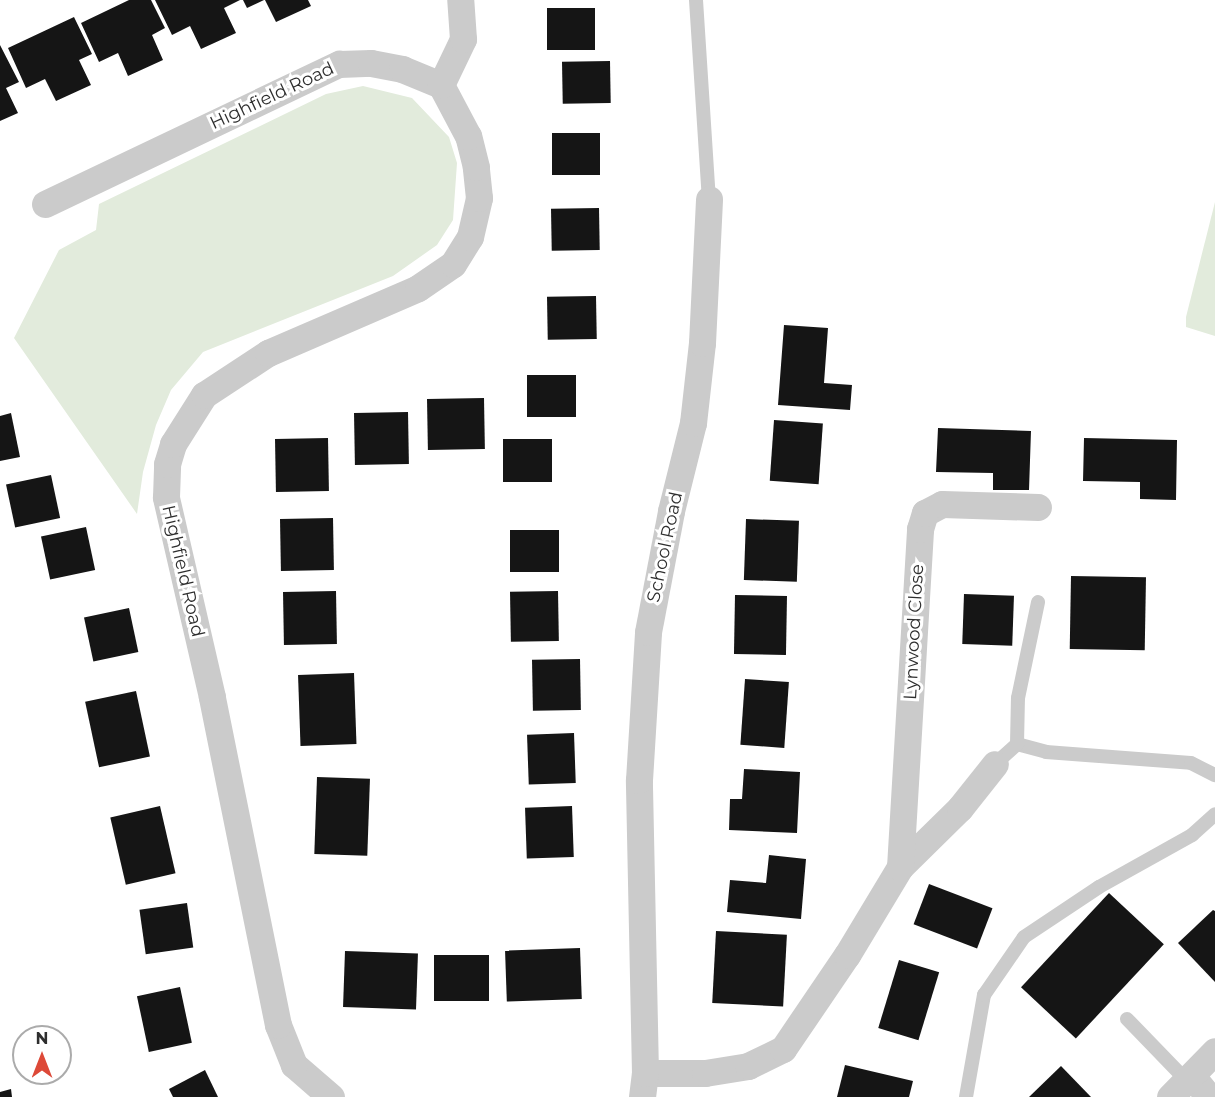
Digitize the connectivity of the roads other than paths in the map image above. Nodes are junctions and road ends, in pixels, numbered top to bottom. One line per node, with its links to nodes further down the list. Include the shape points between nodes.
1 (460, 0): 3 (street, via 463,39)
2 (696, 0): 4 (lane, School Road)
3 (441, 85): 5 (street, Highfield Road, via 402,69 371,63 339,64); 17 (street, Highfield Road, via 468,136 479,198 470,237 453,264 418,288 268,352 204,395 182,427 167,464 166,497 215,708 278,1025 294,1065)
4 (709, 199): 16 (street, School Road, via 695,404 648,632 639,780)
5 (45, 204)
6 (1038, 507): 12 (street, Lynwood Close, via 942,504 925,513 920,529)
7 (1038, 602): 8 (lane, via 1017,698)
8 (1017, 744): 9 (lane); 10 (lane, via 1046,752 1191,763)
9 (995, 764): 12 (street, Lynwood Close, via 960,808)
10 (1215, 776)
11 (1215, 814): 18 (lane, via 1192,835 1099,887 1024,937 984,995)
12 (900, 867): 16 (street, Lynwood Close, via 847,955 783,1049 748,1066)
13 (1127, 1019): 15 (lane)
14 (1215, 1051): 15 (street)
15 (1183, 1084): 19 (street)
16 (644, 1085)
17 (331, 1097)
18 (966, 1097)
19 (1209, 1097)

